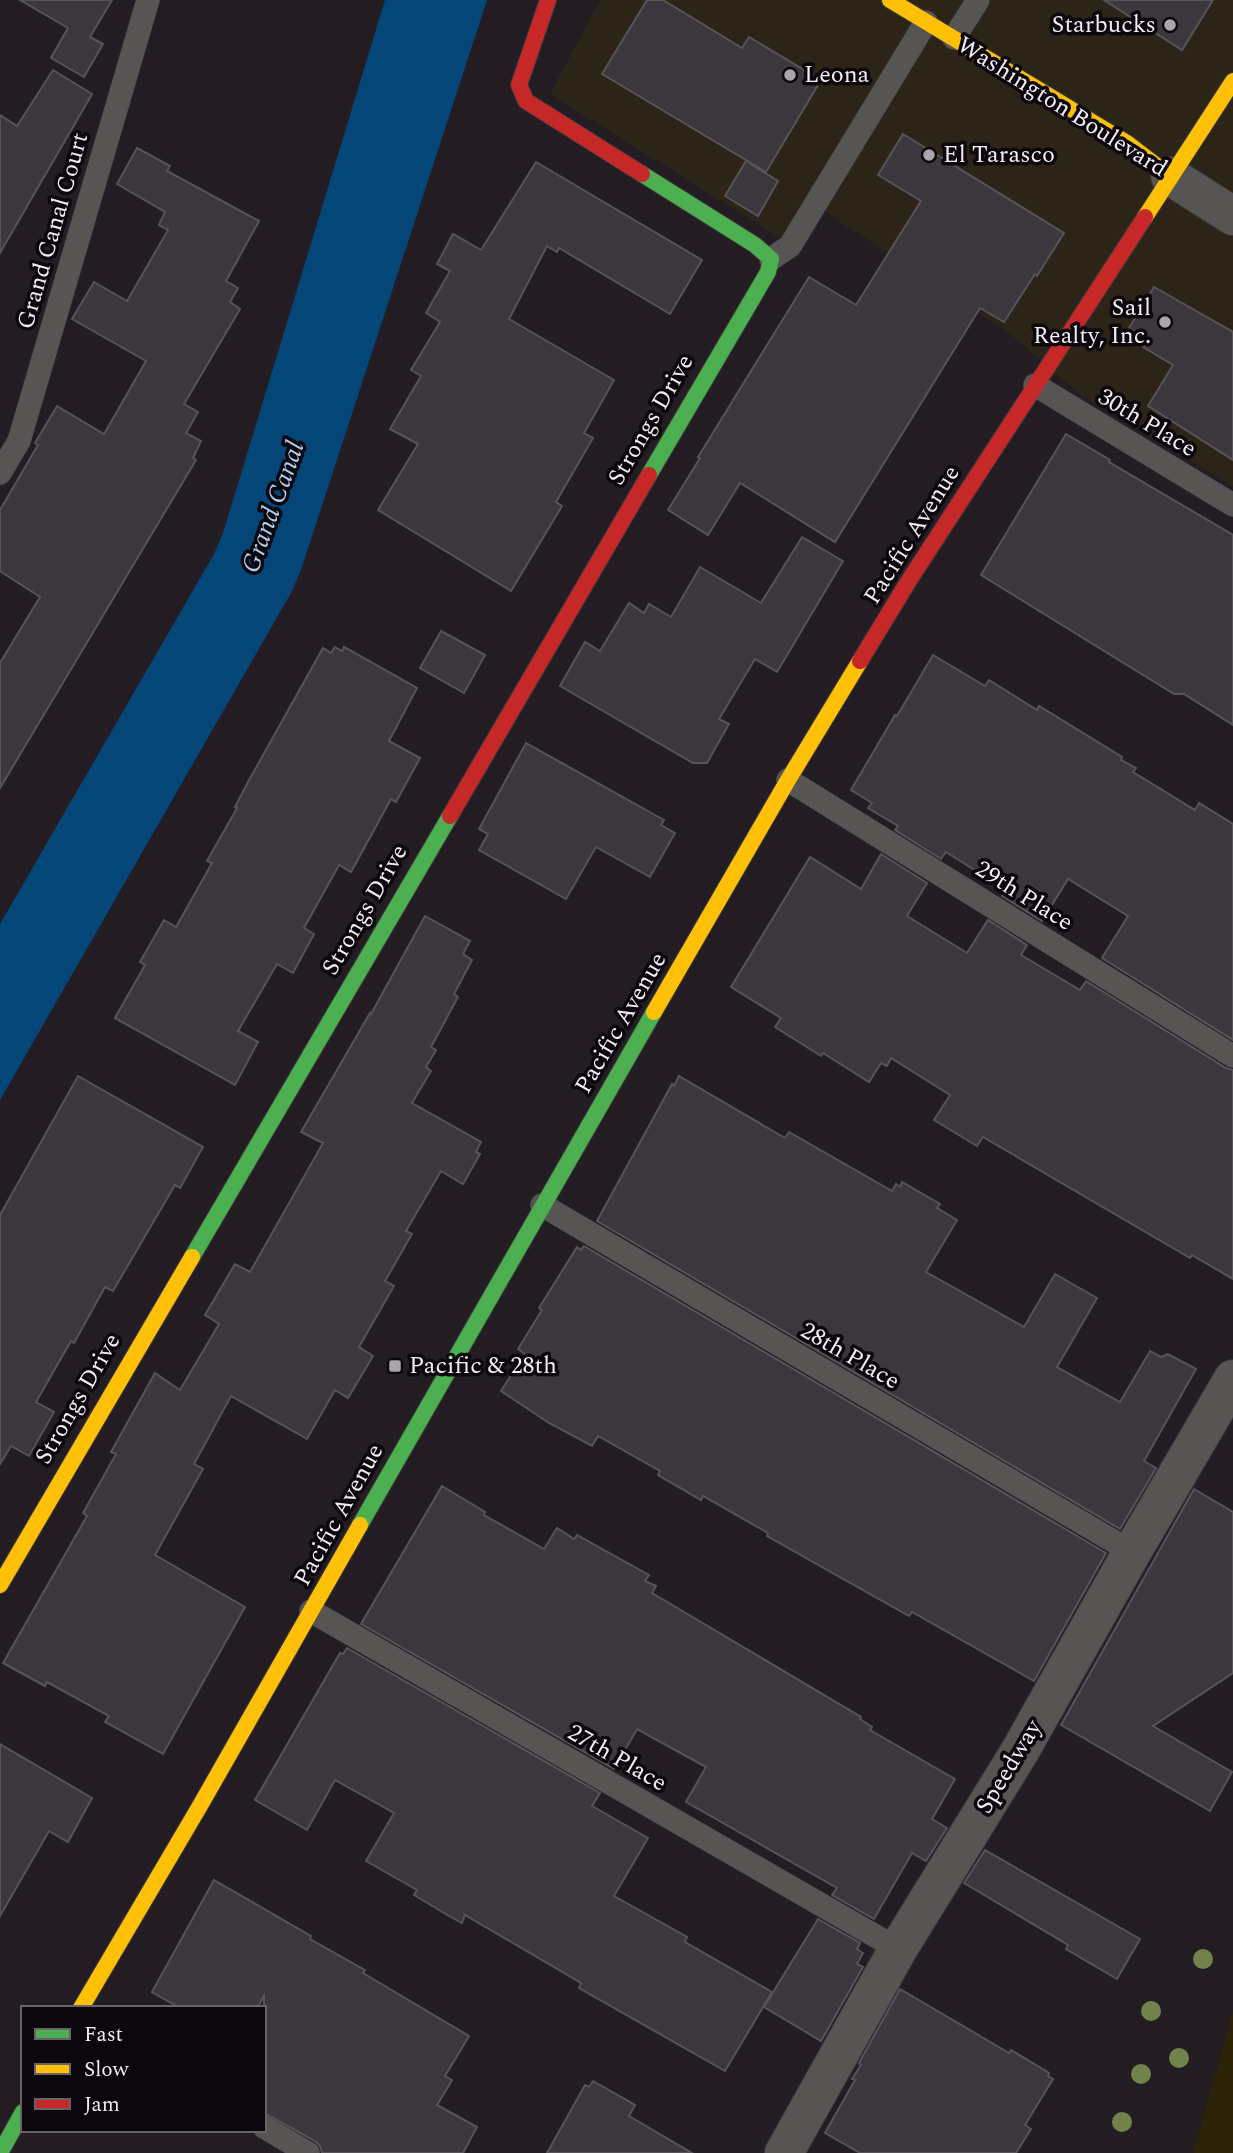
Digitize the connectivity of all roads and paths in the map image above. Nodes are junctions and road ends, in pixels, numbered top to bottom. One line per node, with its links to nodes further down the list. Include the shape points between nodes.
1 (148, 0): 12 (lane, Grand Canal Court, via 19,441)
2 (548, 0): 10 (main road, via 519,85 526,101)
3 (890, 0): 5 (main road, Washington Boulevard)
4 (978, 0): 6 (lane)
5 (926, 22): 6 (main road, Washington Boulevard); 10 (lane, Strongs Drive, via 790,246)
6 (954, 38): 8 (main road, Washington Boulevard, via 1127,144)
7 (1233, 80): 8 (main road, Pacific Avenue)
8 (1170, 176): 9 (street, Washington Boulevard); 11 (main road, Pacific Avenue)
9 (1233, 216)
10 (771, 259): 19 (main road, Strongs Drive, via 768,272)
11 (1035, 385): 13 (lane, 30th Place); 14 (main road, Pacific Avenue)
12 (0, 473)
13 (1233, 505)
14 (788, 780): 15 (lane, 29th Place); 16 (main road, Pacific Avenue)
15 (1233, 1056)
16 (542, 1205): 18 (lane, 28th Place); 20 (main road, Pacific Avenue)
17 (1233, 1379): 18 (street, Speedway)
18 (1132, 1552): 21 (street, Speedway, via 1020,1751)
19 (0, 1586)
20 (311, 1612): 21 (lane, 27th Place); 22 (main road, Pacific Avenue)
21 (898, 1950): 27 (street, Speedway)
22 (82, 2006)
23 (21, 2116): 25 (main road)
24 (266, 2128): 26 (lane)
25 (0, 2153)
26 (308, 2153)
27 (784, 2153)

